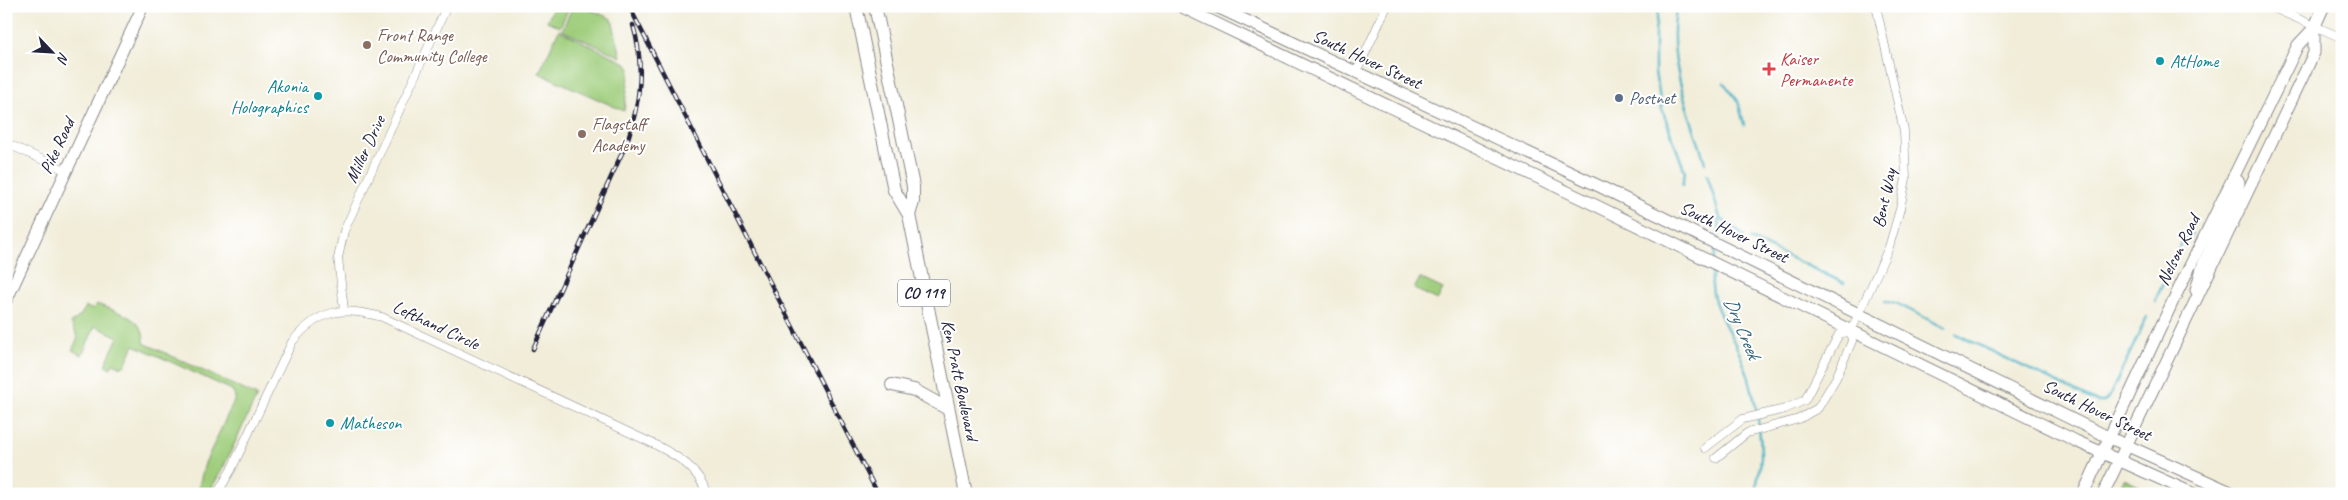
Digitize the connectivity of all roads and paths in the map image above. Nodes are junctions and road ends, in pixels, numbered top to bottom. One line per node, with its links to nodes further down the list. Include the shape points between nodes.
1 (142, 6): 16 (main road, Pike Road)
2 (447, 6): 21 (street, Miller Drive, via 344,232 338,258)
3 (856, 6): 18 (highway, Ken Pratt Boulevard / CO 119, via 894,190)
4 (875, 6): 18 (highway, Ken Pratt Boulevard / CO 119, via 913,186)
5 (1180, 6): 14 (main road, South Hover Street)
6 (1215, 6): 13 (main road, South Hover Street)
7 (1387, 6): 13 (street)
8 (1876, 6): 22 (street, Bent Way, via 1904,131 1907,165 1902,202 1889,247)
9 (2269, 6): 11 (street)
10 (2324, 6): 11 (main road, Nelson Road)
11 (2314, 28): 12 (street); 17 (main road, Nelson Road, via 2298,45); 20 (main road, Nelson Road, via 2314,53)
12 (2342, 38)
13 (1356, 73): 14 (main road); 22 (main road, South Hover Street, via 1721,244)
14 (1349, 88): 23 (main road, South Hover Street)
15 (6, 143): 16 (street)
16 (65, 170): 19 (main road, Pike Road)
17 (2233, 176): 20 (main road, via 2239,182 2238,188 2202,265); 26 (main road, Nelson Road)
18 (909, 215): 25 (highway, Ken Pratt Boulevard / CO 119)
19 (6, 301)
20 (2195, 302): 27 (main road, Nelson Road)
21 (344, 310): 32 (street, Lefthand Circle, via 315,319 292,342); 33 (street, Lefthand Circle, via 382,316 656,445 690,465)
22 (1859, 313): 23 (street, Bent Way); 26 (main road, South Hover Street)
23 (1851, 330): 28 (street, Bent Way, via 1838,334 1805,400 1794,406 1743,419); 29 (main road, South Hover Street); 30 (street, Bent Way, via 1852,341 1818,408 1800,419 1747,433)
24 (892, 385): 25 (highway, via 914,390)
25 (948, 408): 34 (highway, Ken Pratt Boulevard / CO 119)
26 (2108, 437): 27 (main road, South Hover Street); 29 (main road, Nelson Road)
27 (2127, 445): 31 (main road, Nelson Road); 38 (main road, South Hover Street)
28 (1706, 448)
29 (2102, 452): 31 (main road, South Hover Street); 35 (main road, Nelson Road)
30 (1716, 458)
31 (2120, 460): 36 (main road, Nelson Road); 37 (main road, South Hover Street)
32 (217, 494)
33 (707, 494)
34 (966, 494)
35 (2083, 494)
36 (2104, 494)
37 (2194, 494)
38 (2235, 494)

